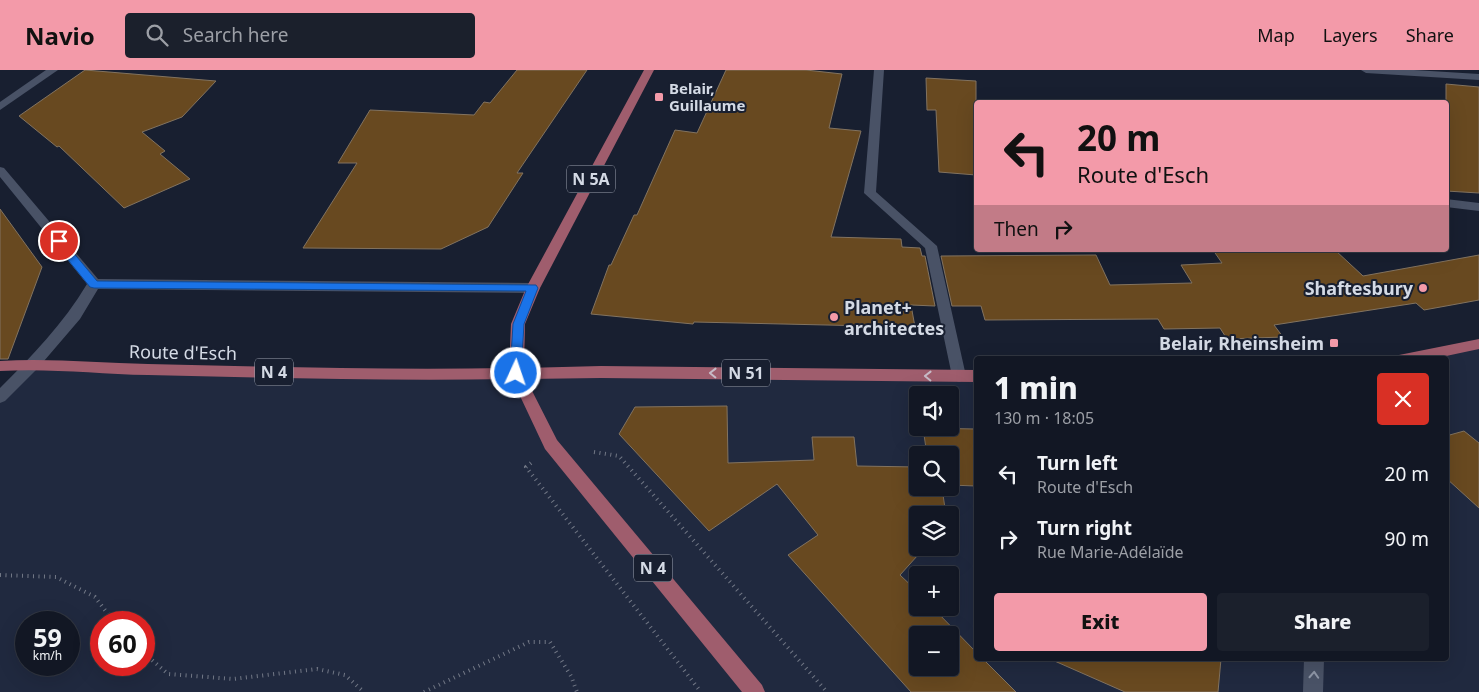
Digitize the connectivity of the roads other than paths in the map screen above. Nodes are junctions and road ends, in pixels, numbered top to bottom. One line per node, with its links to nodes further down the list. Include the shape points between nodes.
1 (53, 70): 6 (street)
2 (649, 70): 11 (main road, N 5A)
3 (878, 70): 17 (street, via 870,193 931,246)
4 (1366, 70): 5 (street)
5 (1479, 78)
6 (0, 107)
7 (0, 170): 10 (street)
8 (1449, 203): 9 (street)
9 (1479, 207)
10 (94, 284): 11 (street); 14 (street, via 75,316)
11 (532, 288): 16 (main road, N 5A, via 518,324)
12 (1479, 344): 13 (main road)
13 (1419, 356)
14 (33, 364): 15 (main road, Route d'Esch / N 4); 16 (main road, Route d'Esch / N 4, via 107,370 421,375); 19 (street)
15 (0, 366)
16 (516, 373): 17 (main road, N 51, one-way to 16); 21 (main road, N 4, via 551,444)
17 (959, 376): 18 (main road, N 51)
18 (974, 376)
19 (0, 397)
20 (1314, 661): 22 (street, one-way to 20)
21 (755, 692)
22 (1313, 692)

